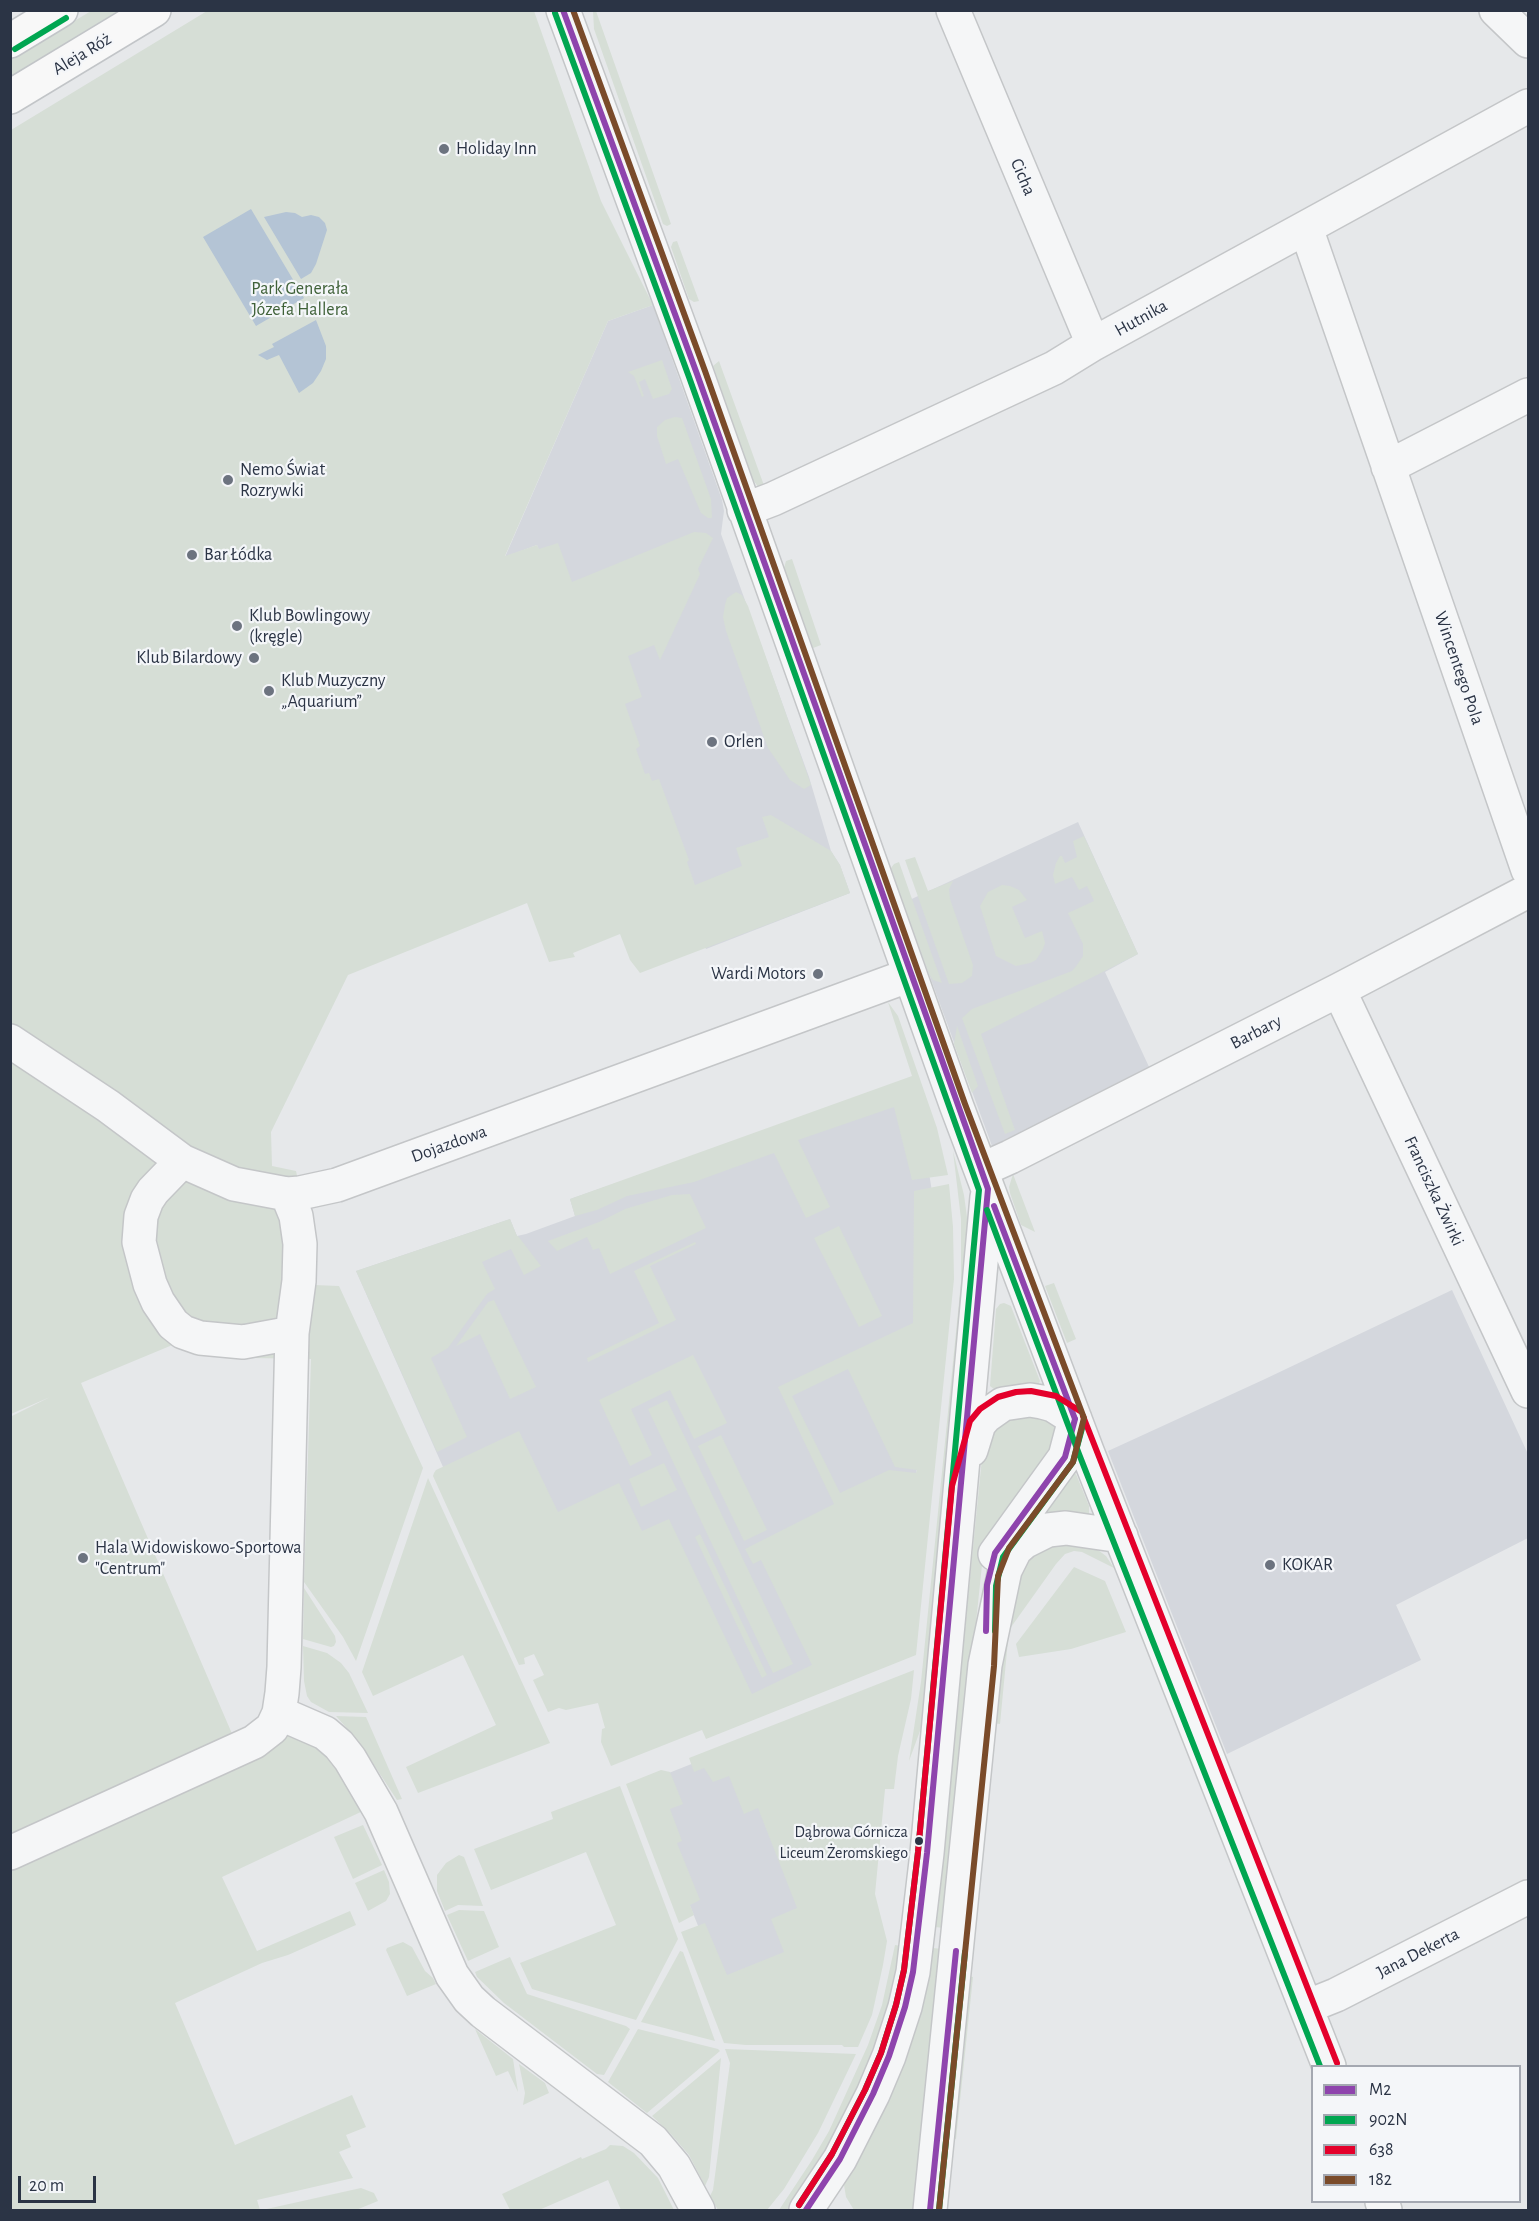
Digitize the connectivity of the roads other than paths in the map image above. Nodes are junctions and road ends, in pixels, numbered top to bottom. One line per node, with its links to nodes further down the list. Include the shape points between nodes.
1 (61, 10): 6 (main road)
2 (154, 10): 8 (main road, Aleja Róż)
3 (562, 10): 14 (street)
4 (953, 10): 11 (street, Cicha)
5 (1496, 10): 7 (street)
6 (10, 41)
7 (1528, 41)
8 (10, 97)
9 (1528, 106): 10 (street, Hutnika)
10 (1306, 228): 11 (street, Hutnika); 13 (street, Wincentego Pola)
11 (1093, 344): 14 (street, Hutnika, via 1054,368)
12 (1528, 394): 13 (street)
13 (1388, 467): 15 (street, Wincentego Pola)
14 (744, 510): 17 (street)
15 (1528, 870)
16 (1528, 891): 18 (street, Barbary)
17 (910, 975): 21 (street); 22 (street, Dojazdowa, via 337,1185)
18 (1339, 990): 21 (street, Barbary, via 1010,1157); 24 (street, Franciszka Żwirki)
19 (10, 1041): 20 (street, Dojazdowa)
20 (176, 1157): 22 (street, Dojazdowa, via 234,1184); 23 (street, via 141,1216 139,1242 158,1302 173,1324 200,1338 243,1342)
21 (984, 1179): 25 (street); 26 (street)
22 (287, 1194): 23 (street, via 296,1216 300,1244)
23 (292, 1333): 29 (street, via 284,1667)
24 (1528, 1391)
25 (1075, 1419): 26 (street, via 1042,1402 1003,1404 980,1424); 27 (street); 28 (street, via 1065,1457 993,1559 987,1585)
26 (961, 1486): 35 (street, via 913,1972 889,2056 873,2094 840,2159)
27 (1121, 1536): 28 (street, via 1066,1528 1048,1530 1024,1542 1005,1570); 32 (street)
28 (985, 1665): 36 (street)
29 (279, 1713): 30 (street, via 272,1728 255,1742); 34 (street, via 325,1733 350,1759 381,1812 452,1975 469,1999 653,2142 674,2166)
30 (10, 1853)
31 (1528, 1897): 32 (street, Jana Dekerta)
32 (1306, 2007): 33 (street)
33 (1328, 2065)
34 (698, 2211)
35 (806, 2211)
36 (930, 2211)

